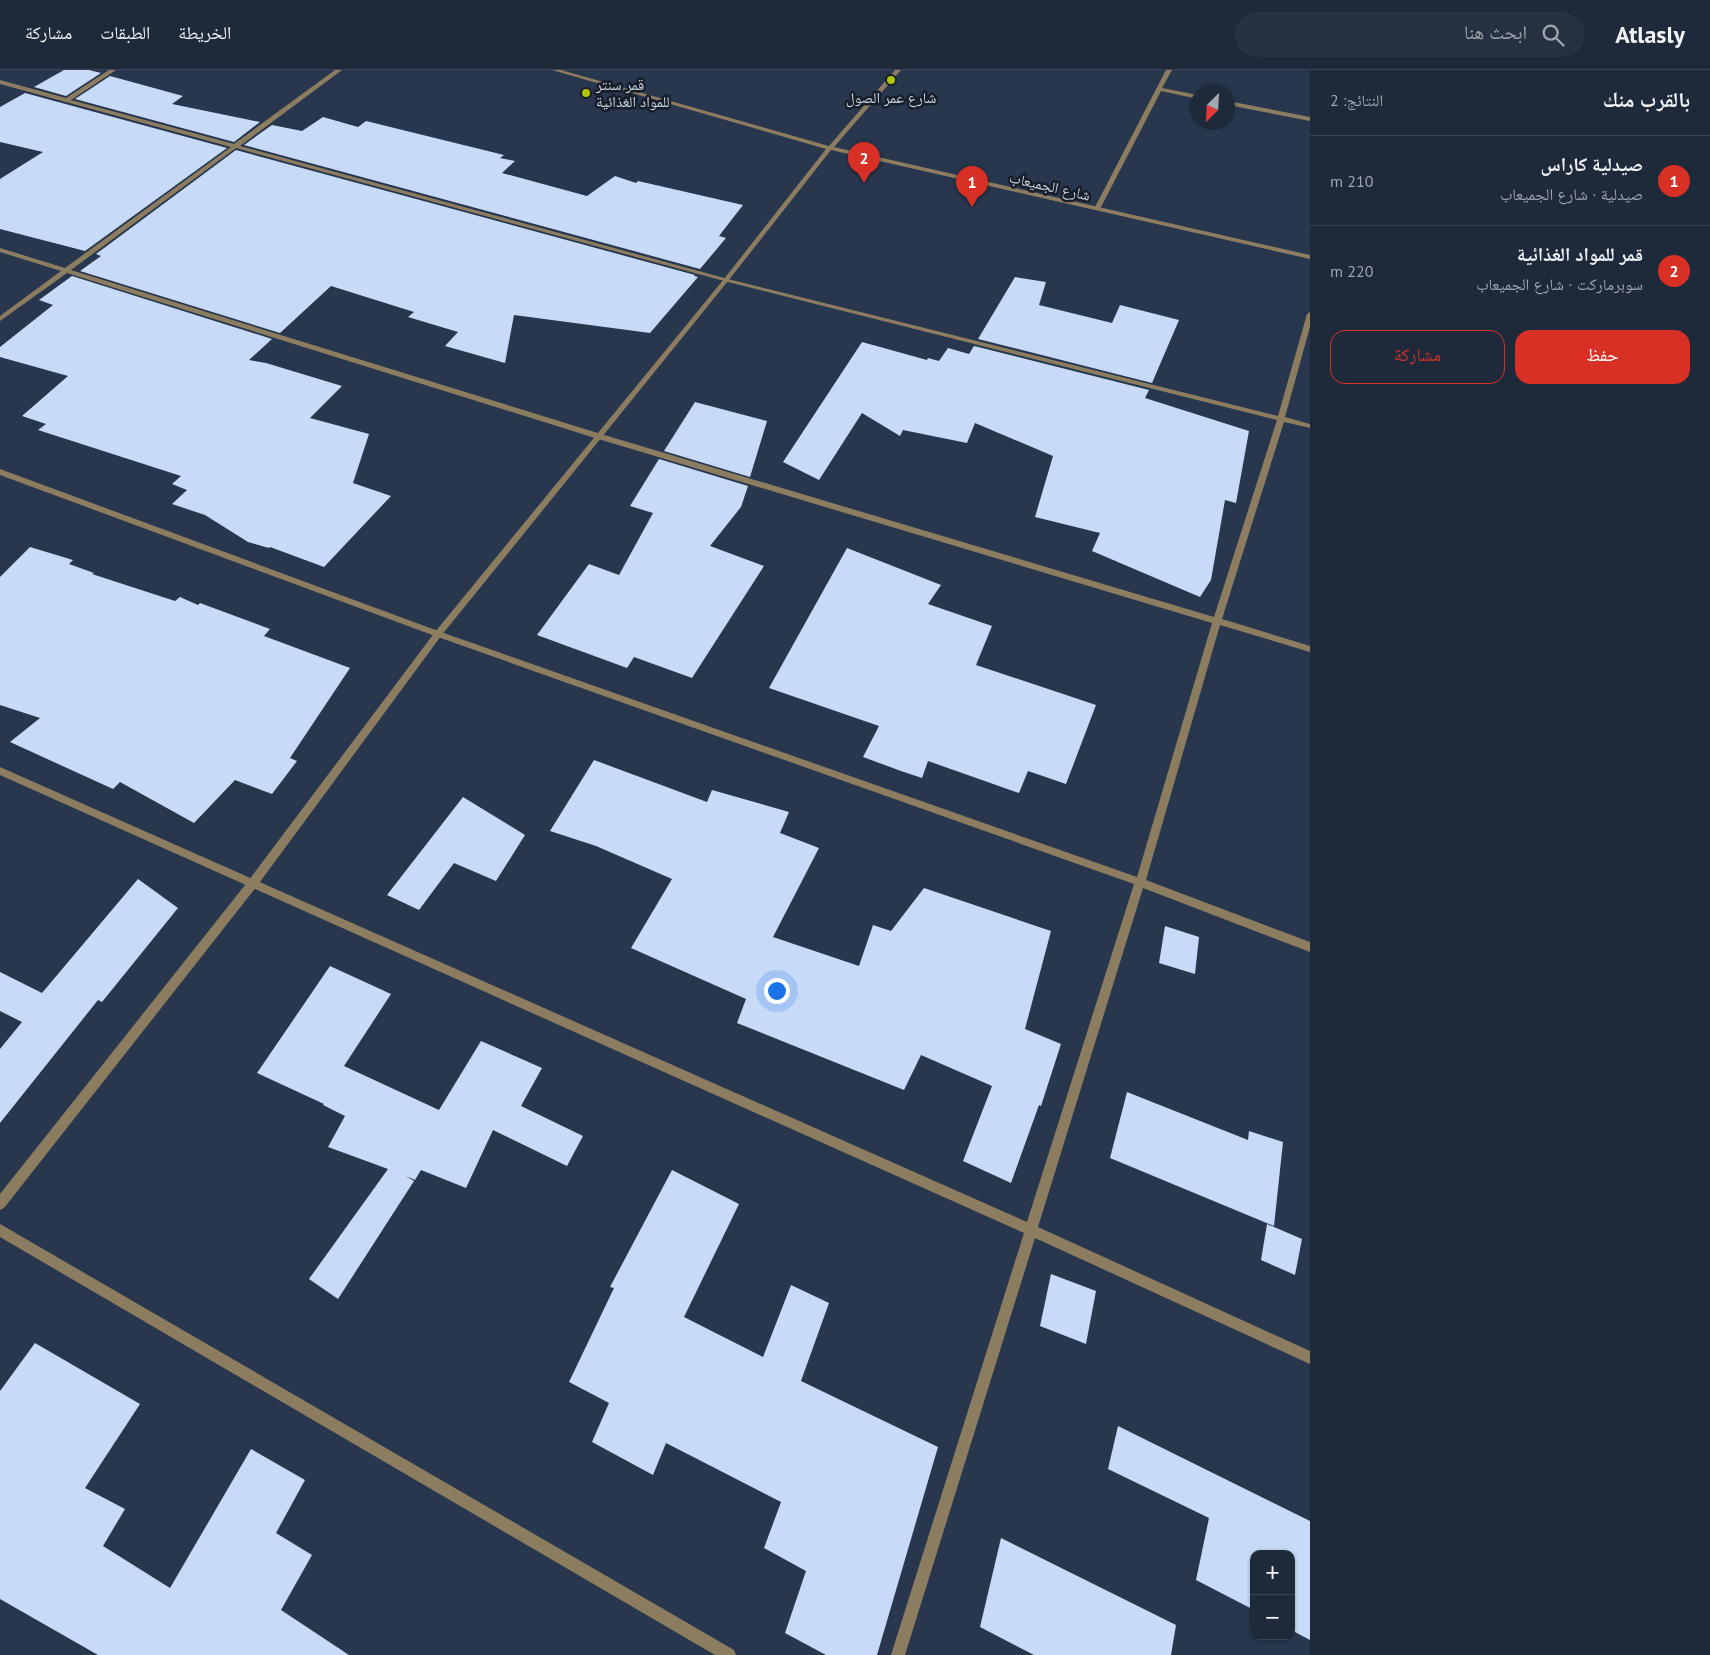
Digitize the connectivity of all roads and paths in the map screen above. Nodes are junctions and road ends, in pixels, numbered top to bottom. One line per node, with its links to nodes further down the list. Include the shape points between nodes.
1 (113, 70): 9 (street)
2 (340, 70): 12 (street)
3 (555, 70): 13 (street, شارع الجميعاب)
4 (898, 70): 13 (street)
5 (1169, 70): 7 (street)
6 (0, 82): 9 (street)
7 (1158, 89): 8 (street); 14 (street)
8 (1190, 95)
9 (67, 100): 12 (street)
10 (1235, 104): 11 (street)
11 (1310, 119)
12 (238, 145): 17 (street); 18 (street)
13 (830, 148): 14 (street, شارع الجميعاب); 18 (street)
14 (1097, 209): 16 (street, شارع الجميعاب)
15 (0, 250): 17 (street)
16 (1310, 257)
17 (65, 271): 20 (street); 23 (street)
18 (726, 280): 21 (street); 23 (street)
19 (1310, 314): 21 (street)
20 (0, 319)
21 (1281, 418): 22 (street); 25 (street)
22 (1310, 426)
23 (598, 436): 25 (street); 26 (street)
24 (0, 472): 26 (street)
25 (1216, 620): 27 (street); 29 (street)
26 (438, 634): 29 (street); 30 (street)
27 (1310, 649)
28 (0, 770): 30 (street)
29 (1140, 882): 31 (street); 34 (street)
30 (253, 883): 32 (street); 34 (street)
31 (1310, 946)
32 (0, 1204)
33 (0, 1230): 36 (street)
34 (1031, 1230): 35 (street); 37 (street)
35 (1310, 1358)
36 (728, 1655)
37 (898, 1655)

